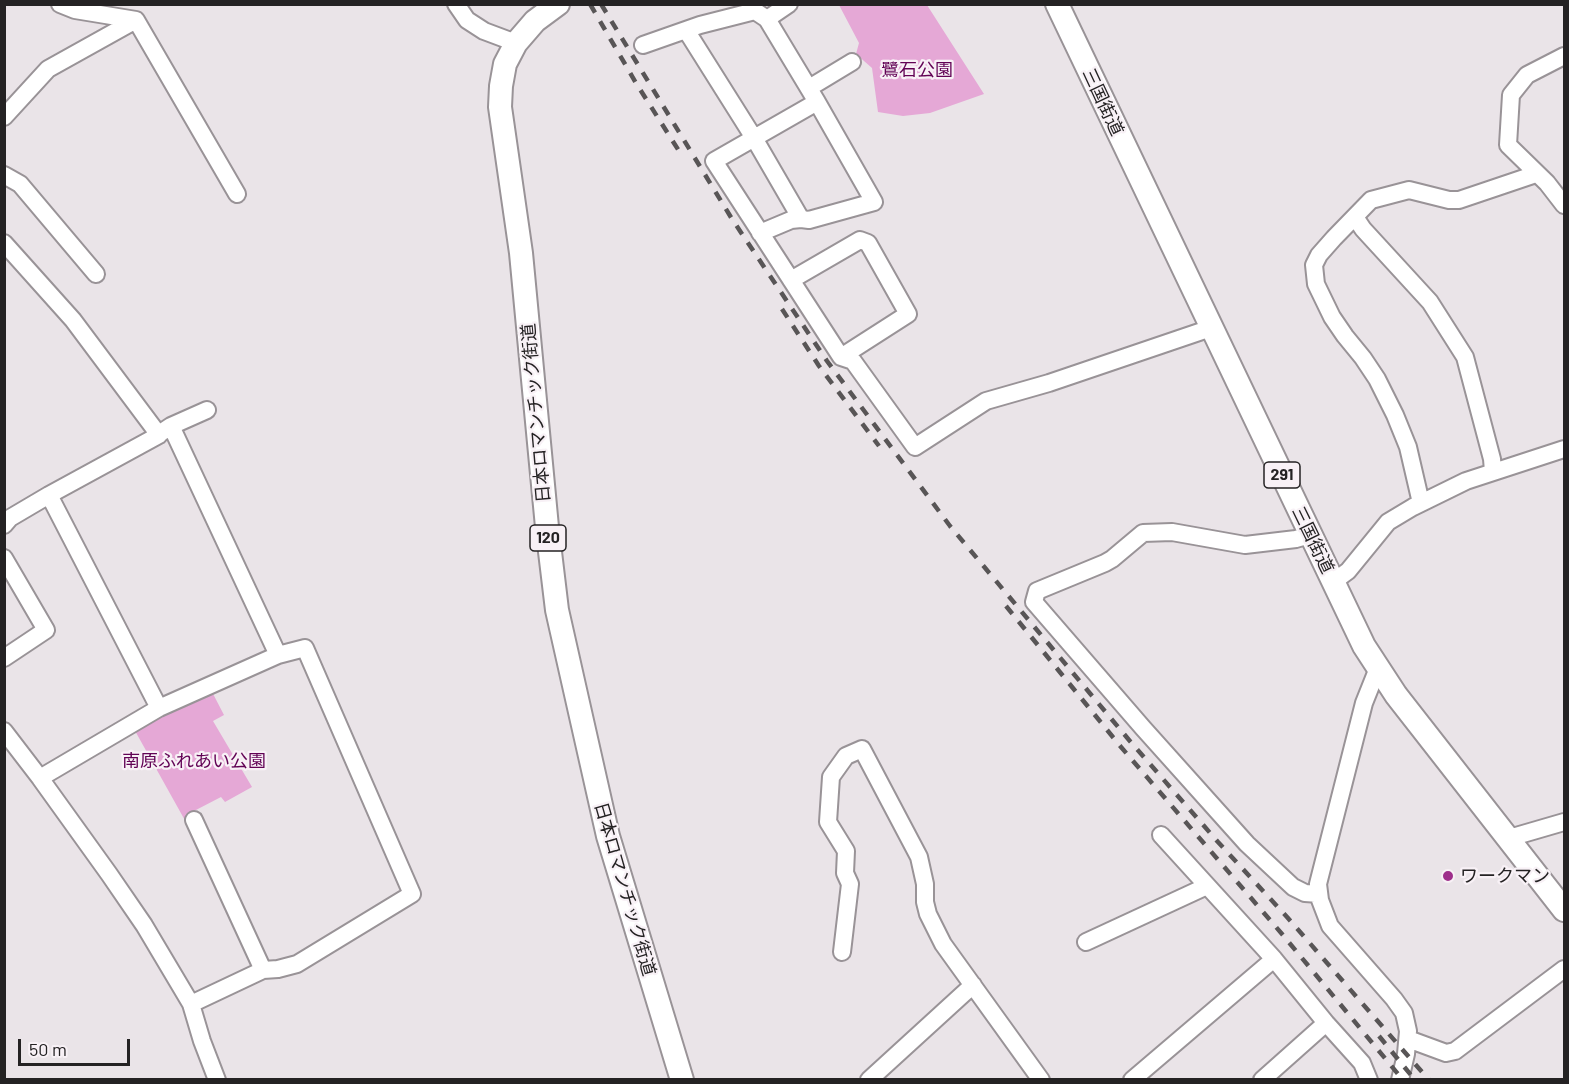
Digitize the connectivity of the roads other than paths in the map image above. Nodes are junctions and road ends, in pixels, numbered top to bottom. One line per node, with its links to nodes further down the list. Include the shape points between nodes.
1 (60, 4): 7 (street)
2 (456, 4): 9 (street, via 467,20)
3 (558, 4): 9 (highway, 日本ロマンチック街道 / 120, via 535,21)
4 (789, 4): 6 (street)
5 (1057, 4): 26 (highway, 三国街道 / 291)
6 (767, 19): 8 (street, via 755,11); 13 (street)
7 (136, 20): 14 (street, via 48,69); 18 (street)
8 (686, 30): 10 (street); 15 (street)
9 (516, 43): 61 (highway, 日本ロマンチック街道 / 120, via 505,64 500,107 521,253 556,610 608,836)
10 (643, 45)
11 (1564, 56): 16 (street, via 1527,75 1511,94 1508,145)
12 (852, 62): 13 (street)
13 (813, 95): 15 (street); 21 (street, via 874,202)
14 (4, 117)
15 (754, 138): 21 (street); 22 (street, via 714,160)
16 (1536, 174): 19 (street); 20 (street, via 1459,200 1409,190 1371,200)
17 (4, 175): 24 (street, via 20,184)
18 (237, 195)
19 (1564, 205)
20 (1354, 217): 31 (street, via 1430,302 1465,357); 33 (street, via 1319,255 1314,276 1332,317 1377,379 1395,415 1408,447)
21 (801, 219): 22 (street)
22 (760, 232): 25 (street)
23 (4, 243): 29 (street)
24 (96, 274)
25 (791, 280): 27 (street); 27 (street, via 860,240 868,243 908,314)
26 (1211, 328): 27 (street, via 986,401 915,447 853,361); 35 (highway, 三国街道 / 291)
27 (841, 357)
28 (207, 410): 29 (street)
29 (165, 430): 32 (street); 38 (street)
30 (1564, 449): 31 (street)
31 (1493, 471): 33 (street)
32 (48, 495): 34 (street); 41 (street)
33 (1421, 503): 37 (street, via 1388,522 1348,571)
34 (6, 518)
35 (1310, 535): 37 (highway, 三国街道 / 291); 49 (street, via 1245,545 1172,532 1143,532 1113,559 1036,591 1034,602 1247,844 1293,887)
36 (4, 558): 39 (street, via 46,630)
37 (1333, 582): 40 (highway, 三国街道 / 291)
38 (278, 655): 41 (street); 55 (street, via 305,648 412,894 297,964)
39 (4, 658)
40 (1378, 668): 47 (highway, 三国街道 / 291); 49 (street, via 1364,703 1318,884)
41 (159, 708): 43 (street)
42 (4, 731): 43 (street)
43 (40, 778): 57 (street, via 144,925)
44 (194, 820): 55 (street)
45 (1564, 822): 47 (street)
46 (1161, 835): 48 (street)
47 (1509, 838): 50 (highway, 三国街道 / 291)
48 (1207, 886): 51 (street); 53 (street)
49 (1319, 894): 59 (street, via 1330,926 1404,1013)
50 (1564, 910)
51 (1086, 942)
52 (842, 952): 56 (street, via 850,884 845,873 846,851 828,822 831,777 846,756 862,749 919,857 928,914 943,944)
53 (1274, 960): 58 (street); 64 (street)
54 (1564, 969): 59 (street, via 1455,1051 1446,1053)
55 (263, 970): 57 (street)
56 (973, 985): 62 (street); 63 (street)
57 (191, 1004): 60 (street)
58 (1326, 1023): 65 (street); 66 (street, via 1362,1063)
59 (1407, 1039): 67 (street)
60 (217, 1080)
61 (682, 1080)
62 (869, 1080)
63 (1041, 1080)
64 (1132, 1080)
65 (1262, 1080)
66 (1369, 1080)
67 (1400, 1080)

